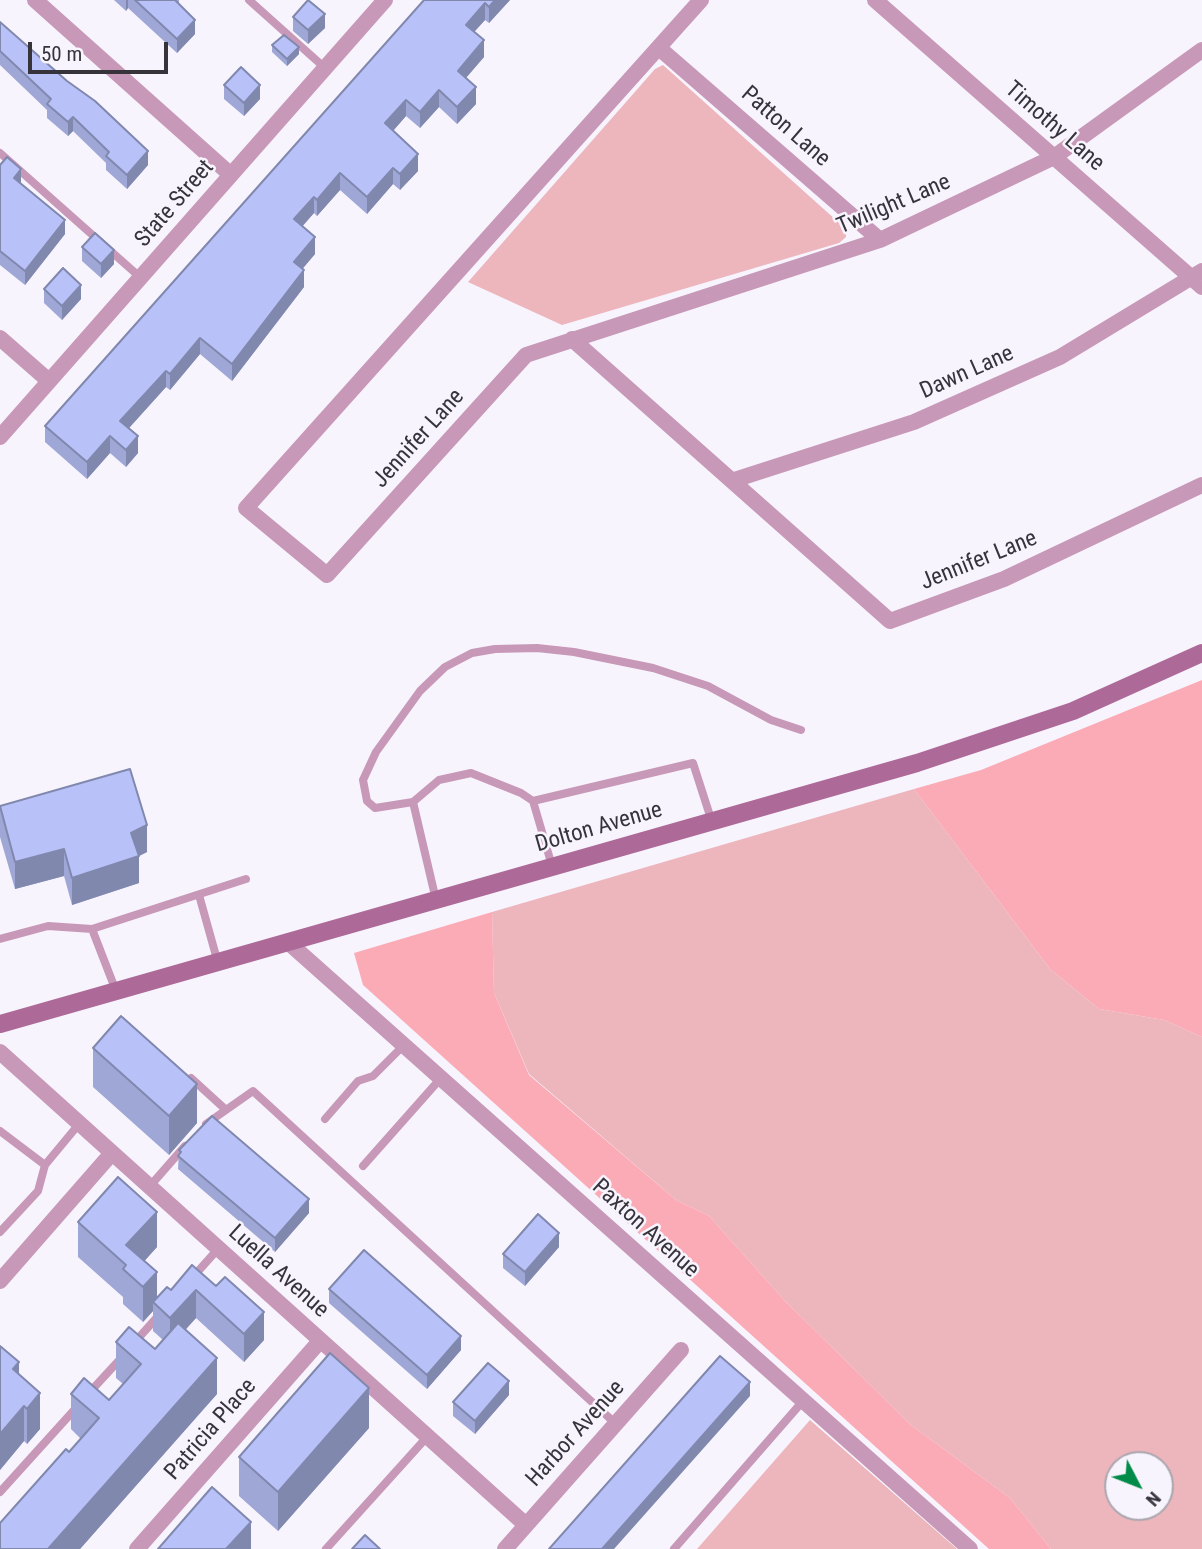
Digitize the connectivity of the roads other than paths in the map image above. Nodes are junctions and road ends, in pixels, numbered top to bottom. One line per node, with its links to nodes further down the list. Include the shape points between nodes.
1 (34, 0): 11 (street)
2 (249, 0): 8 (lane)
3 (385, 0): 8 (street, State Street)
4 (701, 0): 6 (street, Jennifer Lane)
5 (875, 0): 10 (street, Timothy Lane)
6 (659, 48): 12 (street, Patton Lane); 16 (street, Jennifer Lane, via 246,508 327,575 526,355)
7 (1202, 50): 10 (street, Twilight Lane)
8 (325, 68): 11 (street, State Street)
9 (0, 153): 13 (lane)
10 (1054, 157): 12 (street, Twilight Lane); 14 (street, Timothy Lane)
11 (231, 175): 13 (street, State Street)
12 (880, 240): 16 (street, Twilight Lane)
13 (141, 278): 17 (street, State Street)
14 (1199, 279): 19 (street, Dawn Lane, via 1060,357 914,422)
15 (0, 338): 17 (street)
16 (572, 339): 19 (street, Jennifer Lane)
17 (49, 382): 18 (street, State Street)
18 (0, 437)
19 (734, 480): 20 (street, Jennifer Lane, via 890,621 1004,579)
20 (1202, 485)
21 (1202, 653): 25 (street, Dolton Avenue, via 1097,702 1013,732)
22 (802, 730): 24 (lane, via 771,720 708,686 653,668 573,652 495,649 472,653 445,667 420,691 376,752 363,780 367,801 375,808)
23 (533, 801): 24 (lane, via 471,773 439,780); 25 (lane, via 693,763); 26 (lane)
24 (413, 803): 29 (lane)
25 (712, 822): 26 (street, Dolton Avenue)
26 (553, 867): 29 (street, Dolton Avenue)
27 (246, 879): 28 (lane)
28 (199, 895): 30 (lane); 33 (lane)
29 (436, 901): 32 (street, Dolton Avenue)
30 (92, 929): 31 (lane, via 48,926); 34 (lane)
31 (0, 939)
32 (289, 943): 33 (street, Dolton Avenue); 36 (street, Paxton Avenue)
33 (218, 963): 34 (street, Dolton Avenue)
34 (116, 991): 35 (street, Dolton Avenue)
35 (0, 1024)
36 (404, 1045): 39 (street, Paxton Avenue); 41 (lane, via 373,1076 358,1082)
37 (0, 1052): 42 (street, Luella Avenue)
38 (179, 1068): 40 (lane)
39 (441, 1078): 48 (lane); 57 (street, Paxton Avenue)
40 (225, 1109): 43 (lane); 58 (lane, via 253,1091)
41 (325, 1119)
42 (79, 1124): 46 (street, Luella Avenue); 47 (lane)
43 (200, 1130)
44 (0, 1131): 47 (lane)
45 (192, 1139): 49 (lane)
46 (112, 1153): 49 (street, Luella Avenue); 52 (street)
47 (45, 1165): 50 (lane, via 38,1191)
48 (363, 1166)
49 (149, 1187): 51 (street, Luella Avenue)
50 (0, 1231)
51 (218, 1250): 53 (lane); 55 (street, Luella Avenue)
52 (0, 1281)
53 (182, 1290)
54 (164, 1310): 60 (lane)
55 (320, 1341): 59 (street, Luella Avenue); 62 (street, Patricia Place)
56 (681, 1350): 58 (street, Harbor Avenue)
57 (804, 1401): 65 (lane); 66 (street, Paxton Avenue)
58 (616, 1424): 61 (street, Harbor Avenue)
59 (427, 1437): 61 (street, Luella Avenue); 63 (lane)
60 (0, 1492)
61 (526, 1525): 64 (street, Harbor Avenue)
62 (136, 1549)
63 (326, 1549)
64 (505, 1549)
65 (674, 1549)
66 (970, 1549)

